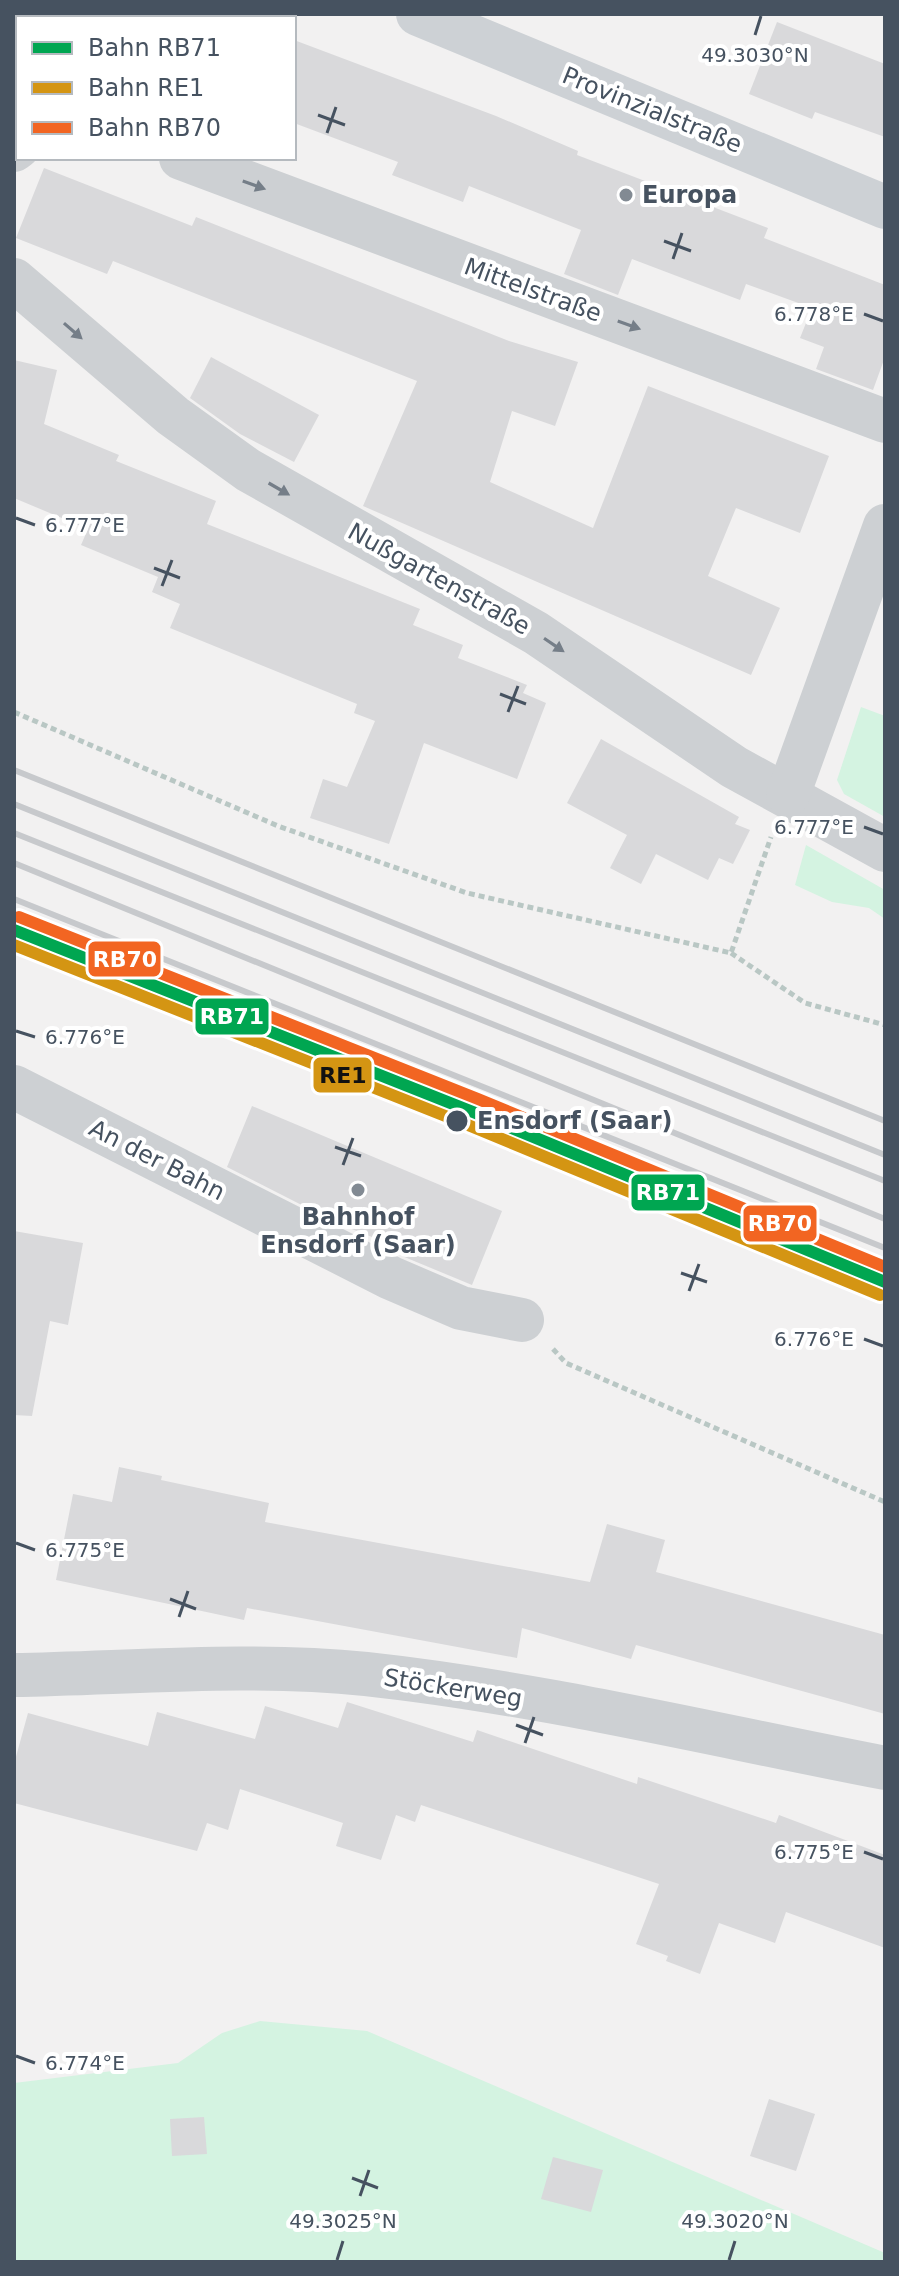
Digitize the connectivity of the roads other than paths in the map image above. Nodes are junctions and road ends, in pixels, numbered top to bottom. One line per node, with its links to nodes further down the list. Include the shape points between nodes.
1 (418, 14): 3 (main road, Provinzialstraße)
2 (186, 160): 5 (street, Mittelstraße, one-way to 5)
3 (885, 207)
4 (14, 280): 7 (street, Nußgartenstraße, one-way to 7, via 173,416 248,470 536,633 734,767)
5 (885, 421)
6 (885, 526): 7 (street)
7 (788, 795): 8 (street, Nußgartenstraße)
8 (885, 850)
9 (14, 1087): 10 (street, An der Bahn, via 391,1278 461,1308)
10 (522, 1320)
11 (14, 1675): 12 (street, Stöckerweg, via 365,1674 539,1701)
12 (885, 1768)

